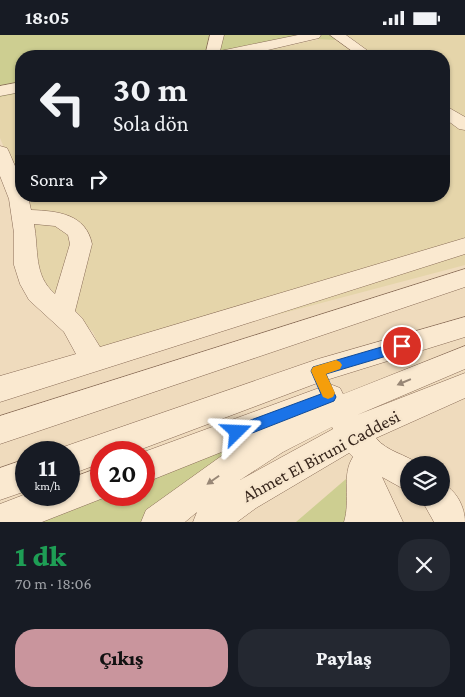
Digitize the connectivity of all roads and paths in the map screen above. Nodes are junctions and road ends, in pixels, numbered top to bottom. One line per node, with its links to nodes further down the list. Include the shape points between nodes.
1 (218, 35): 4 (street)
2 (314, 35): 5 (street)
3 (337, 35): 6 (street)
4 (214, 50)
5 (254, 50)
6 (359, 50)
7 (15, 88): 8 (street)
8 (0, 91)
9 (450, 114): 10 (street)
10 (465, 125)
11 (0, 152): 12 (street)
12 (15, 185)
13 (19, 202): 14 (street)
14 (23, 216): 17 (street, via 28,275 38,293); 17 (street, via 64,221 79,232 81,243)
15 (465, 246): 20 (street)
16 (465, 278): 24 (street)
17 (62, 313): 20 (street, via 73,325)
18 (465, 327): 23 (street)
19 (465, 357): 23 (street, Ahmet El Biruni Caddesi, one-way to 23)
20 (93, 360): 22 (street)
21 (465, 385): 23 (street, Ahmet El Biruni Caddesi)
22 (0, 389)
23 (345, 423): 25 (street); 26 (street); 27 (street); 33 (street, Ahmet El Biruni Caddesi, one-way to 33, via 258,451); 34 (street, Ahmet El Biruni Caddesi); 35 (street, via 365,508); 36 (street)
24 (0, 430)
25 (80, 458)
26 (155, 465)
27 (400, 469)
28 (15, 479): 29 (street)
29 (0, 484)
30 (90, 487): 32 (street)
31 (443, 506): 37 (street)
32 (0, 521)
33 (158, 522)
34 (210, 522)
35 (361, 522)
36 (386, 522)
37 (452, 522)

